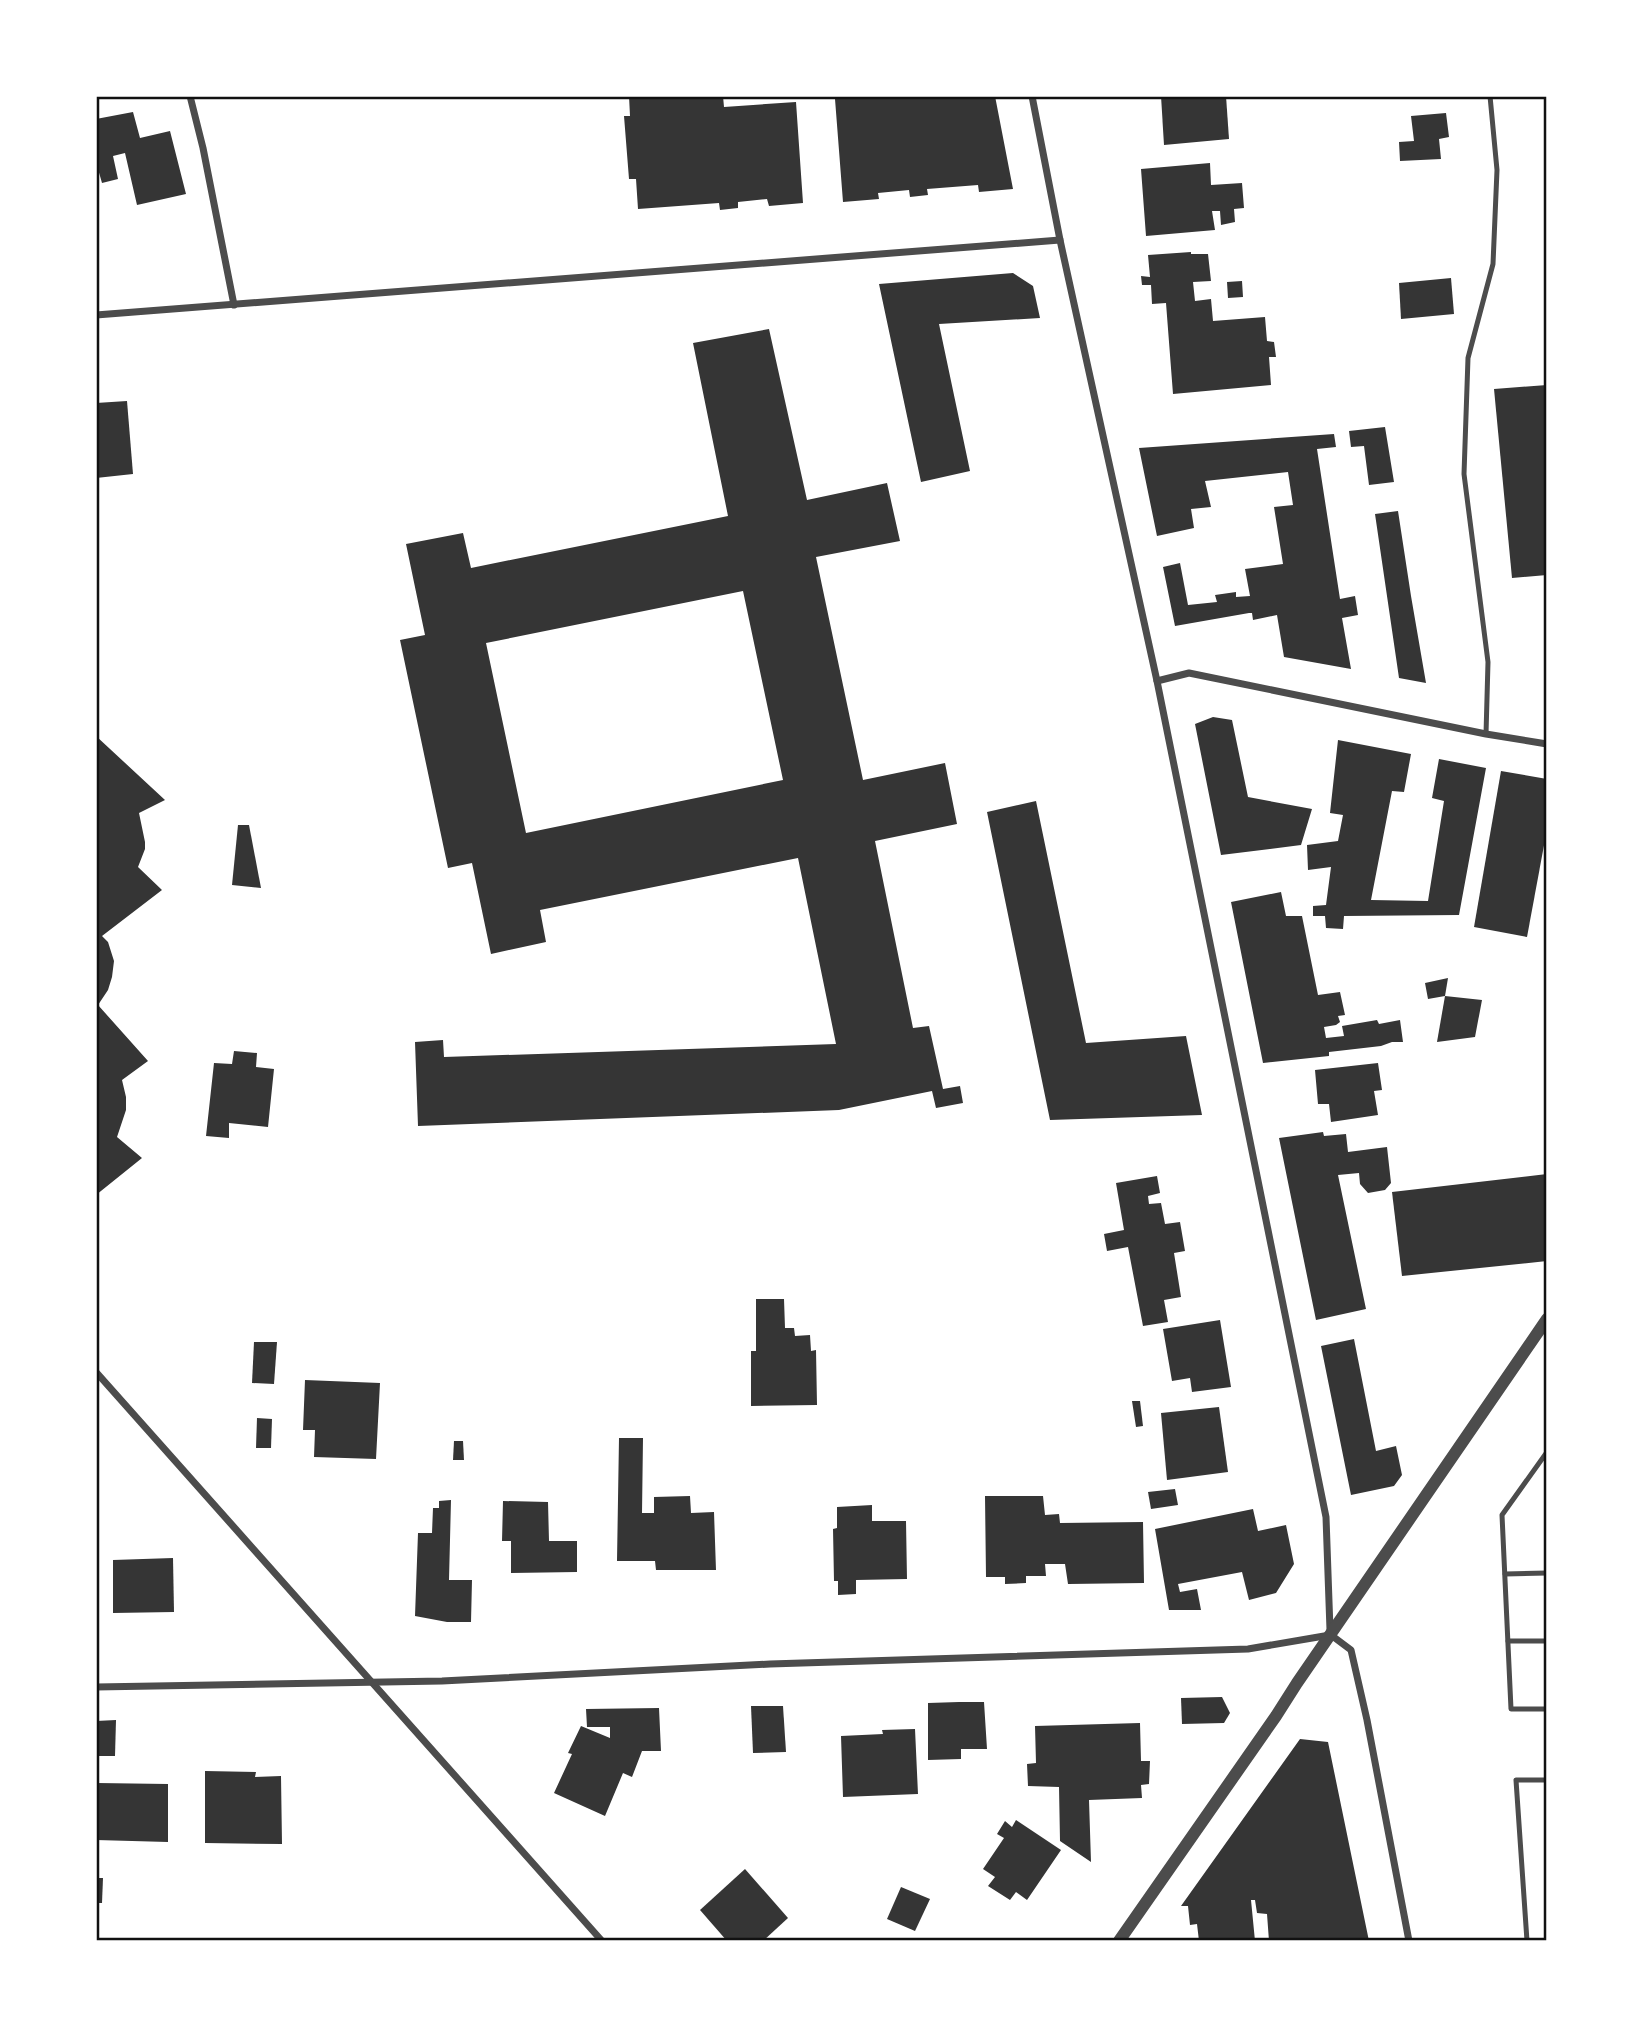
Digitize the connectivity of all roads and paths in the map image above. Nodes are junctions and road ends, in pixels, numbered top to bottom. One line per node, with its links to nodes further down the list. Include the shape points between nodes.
1 (190, 96): 5 (street)
2 (1032, 96): 4 (street)
3 (1490, 96): 8 (lane, via 1497,170 1493,264 1468,359 1464,474 1488,662)
4 (1060, 240): 5 (street); 7 (street)
5 (234, 305): 6 (street)
6 (96, 316)
7 (1157, 681): 8 (street, via 1189,673); 15 (street, via 1326,1517)
8 (1486, 734): 9 (street)
9 (1547, 744)
10 (1547, 1320): 15 (street)
11 (96, 1372): 18 (street)
12 (1547, 1452): 14 (lane, via 1502,1515)
13 (1547, 1573): 14 (lane)
14 (1505, 1574): 17 (lane)
15 (1331, 1634): 18 (street, via 1248,1649); 23 (street); 24 (street, via 1351,1650)
16 (1547, 1641): 17 (lane)
17 (1508, 1642): 20 (lane, via 1511,1709)
18 (370, 1682): 19 (street); 22 (street)
19 (96, 1687)
20 (1547, 1709)
21 (1547, 1780): 25 (lane, via 1516,1780)
22 (602, 1941)
23 (1119, 1941)
24 (1409, 1941)
25 (1527, 1941)

